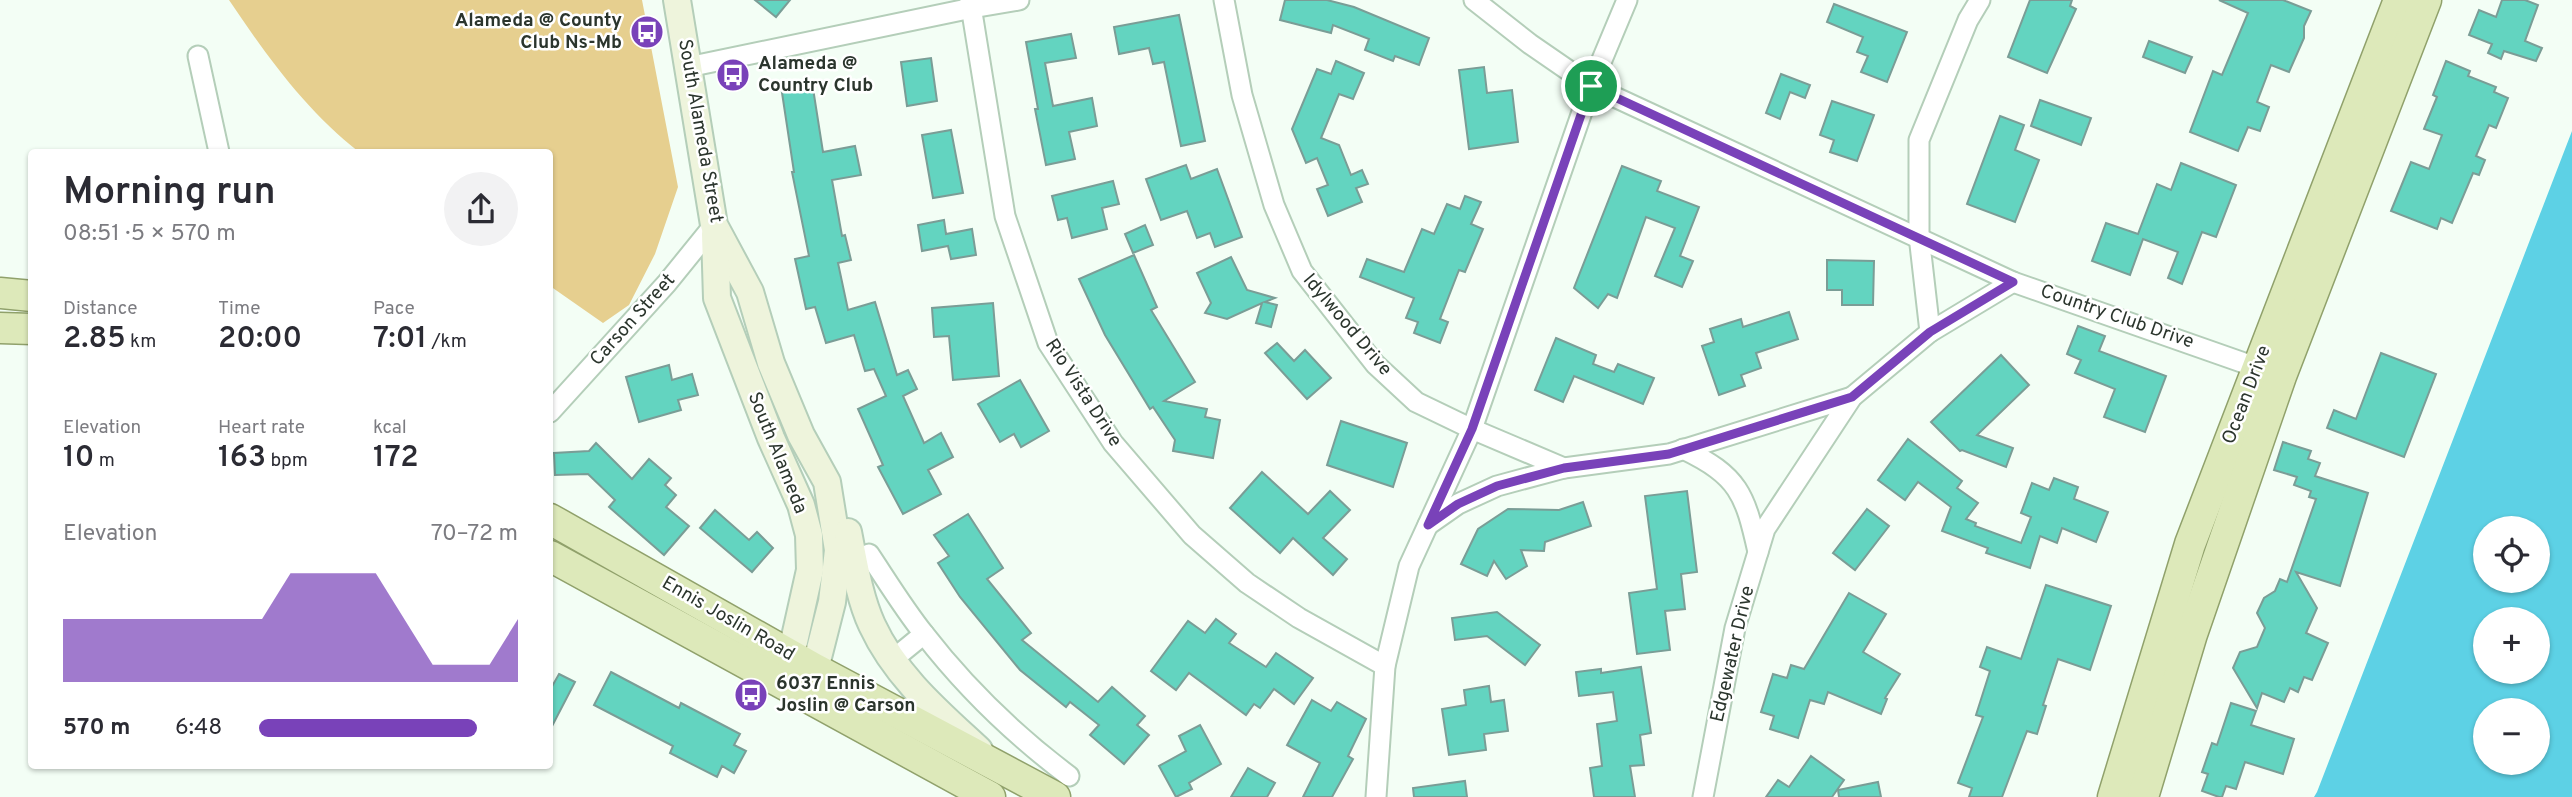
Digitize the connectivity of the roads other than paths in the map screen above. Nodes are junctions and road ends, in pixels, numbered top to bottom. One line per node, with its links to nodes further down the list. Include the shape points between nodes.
1 (677, 0): 11 (main road, South Alameda Street)
2 (1019, 0): 9 (street)
3 (1224, 0): 26 (street, Idylwood Drive, via 1242,95 1273,205 1302,271 1375,363 1416,402)
4 (1474, 0): 13 (street, Country Club Drive)
5 (1627, 0): 13 (street)
6 (1980, 0): 16 (street, via 1919,140)
7 (2399, 0): 12 (main road, Ocean Drive)
8 (2426, 0): 12 (main road, Ocean Drive)
9 (971, 4): 11 (street); 41 (street, Rio Vista Drive, via 1005,216 1048,343 1113,443 1192,535 1247,583)
10 (198, 55): 14 (street)
11 (688, 67): 15 (main road, South Alameda Street)
12 (2380, 85): 23 (main road, Ocean Drive)
13 (1591, 86): 16 (street, Country Club Drive); 26 (street)
14 (218, 149)
15 (714, 225): 25 (street, Carson Street); 30 (main road, South Alameda Street, via 750,292 771,363 801,435); 42 (main road, South Alameda, via 717,298 809,535 810,570)
16 (1919, 236): 17 (street, Country Club Drive); 22 (street)
17 (2013, 282): 22 (street, Edgewater Drive); 23 (street, Country Club Drive)
18 (0, 293): 19 (main road)
19 (28, 296)
20 (0, 328): 21 (main road)
21 (28, 329)
22 (1930, 332): 24 (street, Edgewater Drive)
23 (2269, 372): 27 (main road, Ocean Drive)
24 (1852, 397): 28 (street); 34 (street, Edgewater Drive, via 1765,530)
25 (553, 409)
26 (1472, 429): 29 (street, Idylwood Drive); 32 (street)
27 (2247, 433): 33 (main road, Ocean Drive); 36 (main road, Ocean Drive)
28 (1683, 450): 29 (street); 34 (street, via 1730,478 1749,513)
29 (1564, 468): 32 (street, via 1497,486 1458,504)
30 (827, 482): 40 (main road, via 845,516 871,623); 42 (main road, South Alameda Street, via 838,550 831,602)
31 (553, 521): 42 (main road, Ennis Joslin Road)
32 (1428, 525): 41 (street, via 1409,566)
33 (2190, 544): 36 (main road); 38 (main road, Ocean Drive)
34 (1758, 553): 48 (street, Edgewater Drive, via 1735,628)
35 (869, 554): 39 (street)
36 (2220, 555): 38 (main road, Ocean Drive)
37 (553, 557): 42 (main road, Ennis Joslin Road)
38 (2179, 630): 43 (main road, Ocean Drive); 51 (main road, Ocean Drive)
39 (924, 635): 40 (street); 45 (street, via 1037,751)
40 (891, 661): 44 (main road)
41 (1385, 666): 47 (street)
42 (797, 675): 44 (main road, Ennis Joslin Road); 46 (main road, Ennis Joslin Road)
43 (2146, 688): 49 (main road, via 2127,722); 50 (main road, Ocean Drive)
44 (993, 764): 45 (main road, Ennis Joslin Road)
45 (1062, 787)
46 (990, 797)
47 (1376, 797)
48 (1703, 797)
49 (2102, 797)
50 (2113, 797)
51 (2143, 797)

